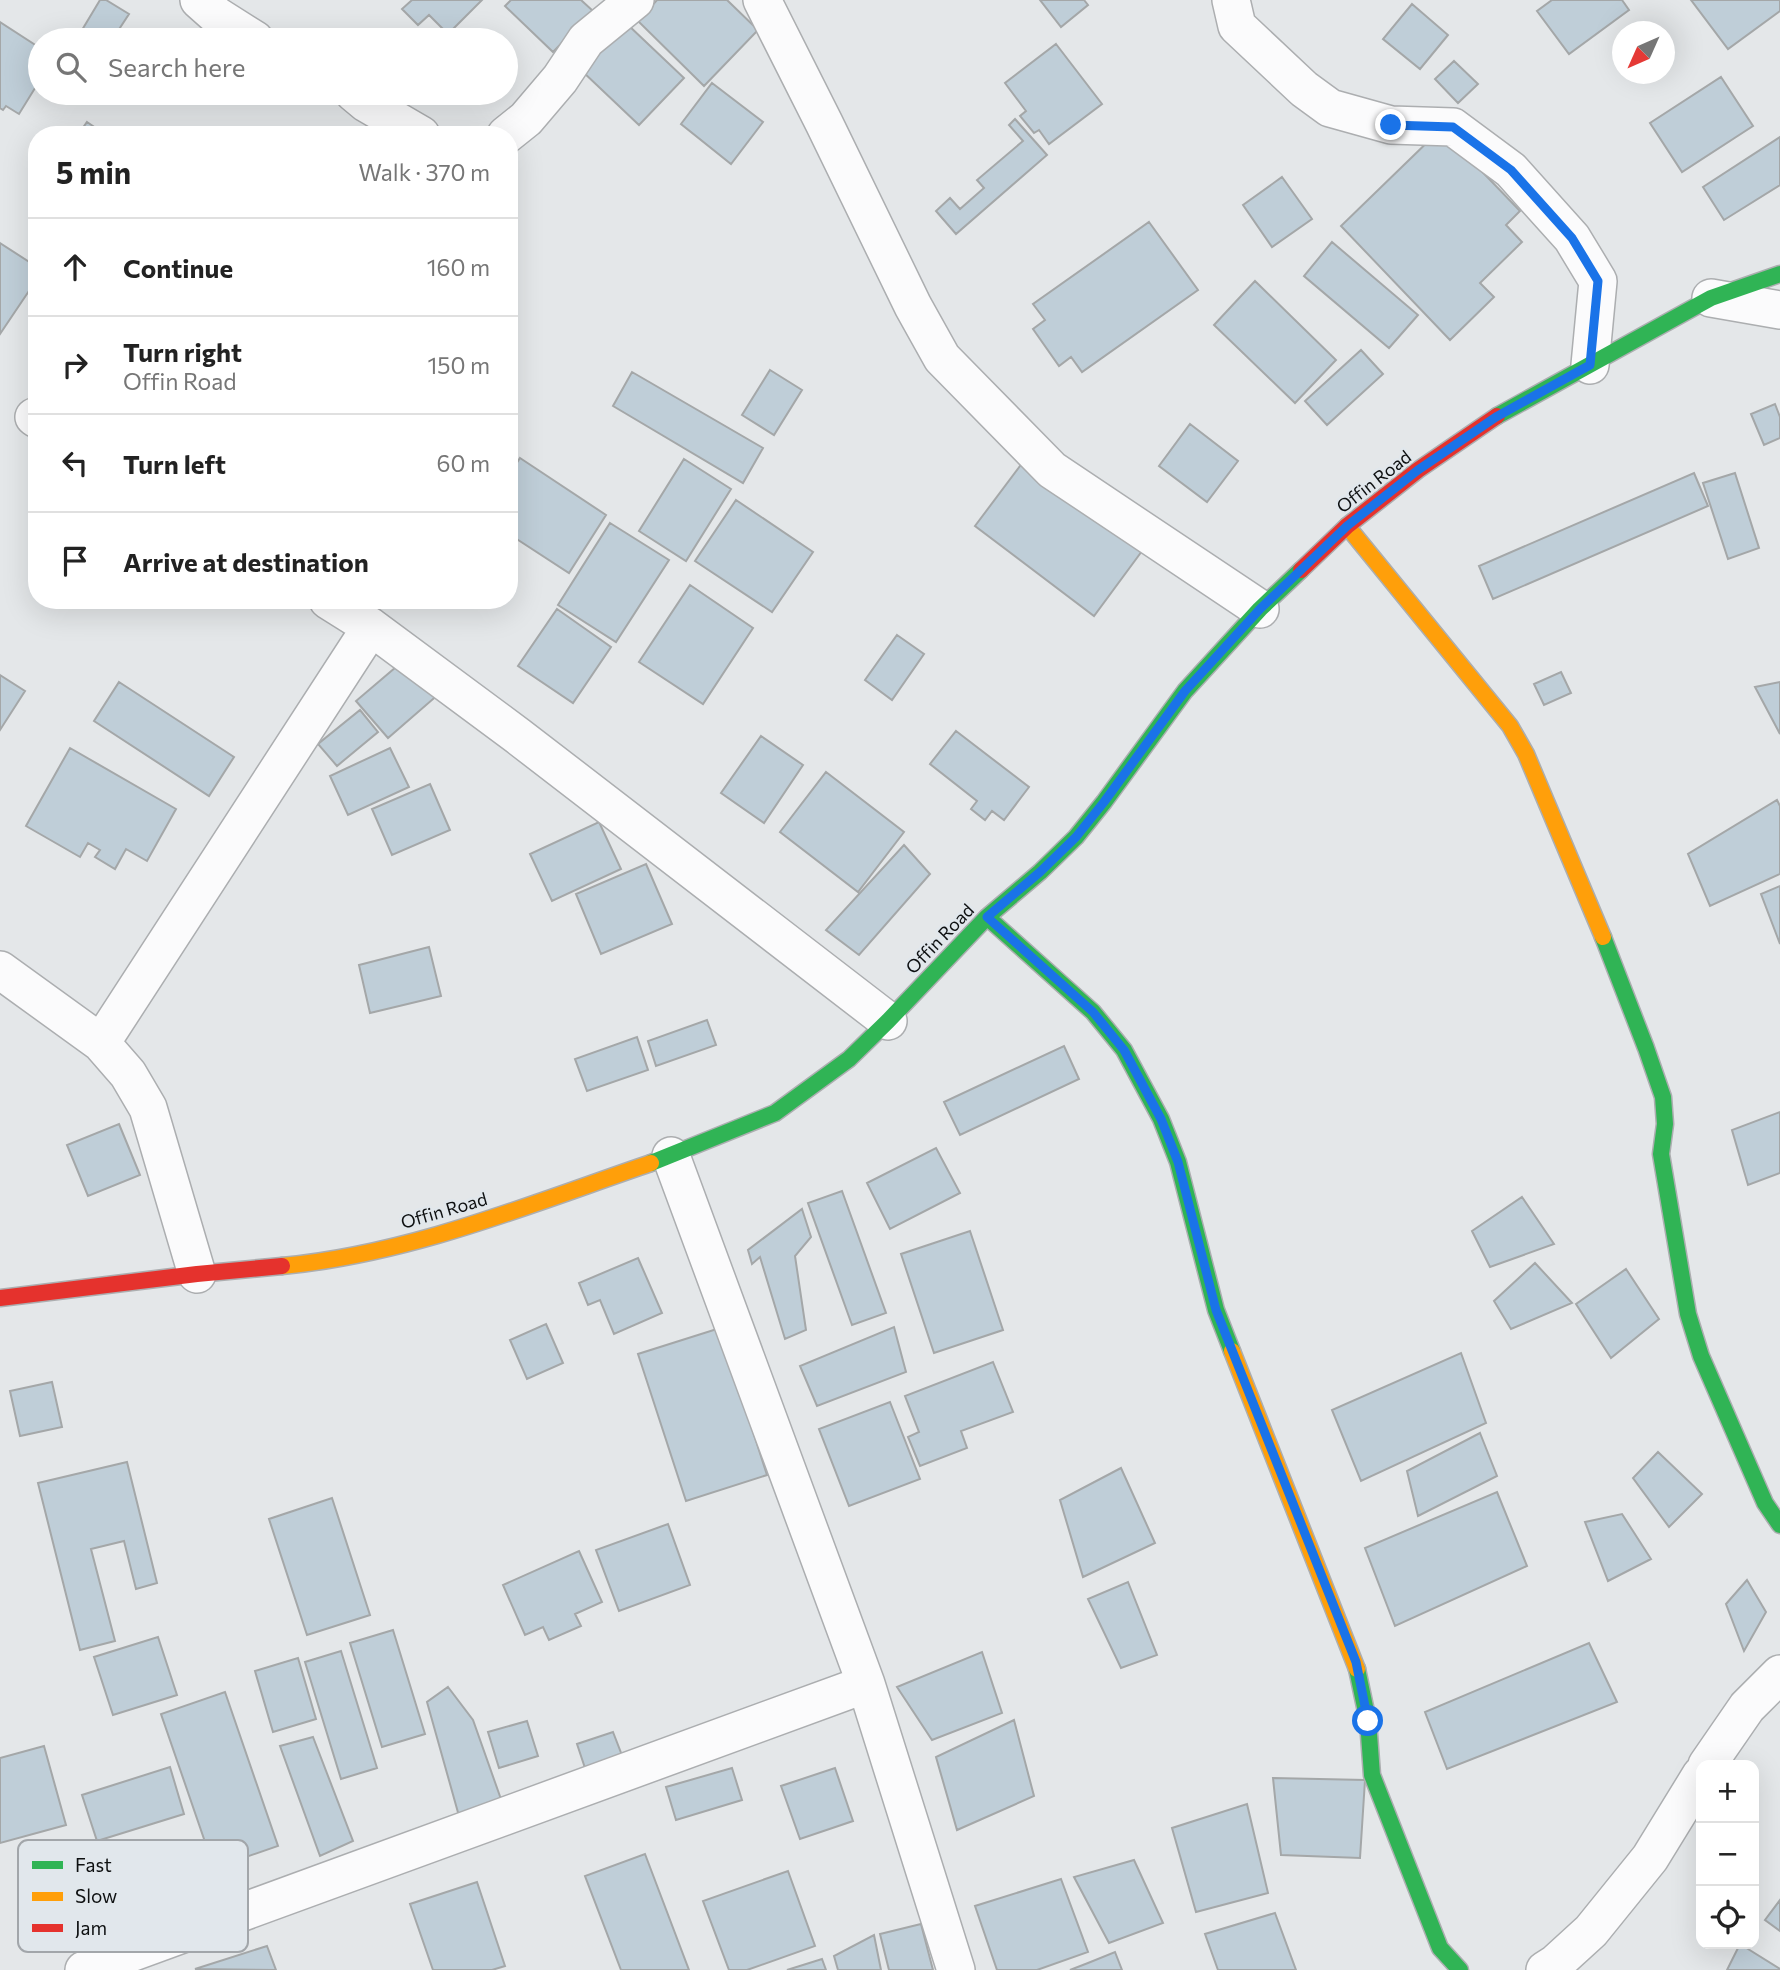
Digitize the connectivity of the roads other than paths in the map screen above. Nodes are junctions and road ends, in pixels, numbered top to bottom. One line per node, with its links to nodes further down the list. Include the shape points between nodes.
1 (199, 0): 5 (street)
2 (635, 0): 8 (street, via 586,40 560,79)
3 (762, 0): 15 (street, via 942,358 1052,470)
4 (1231, 0): 12 (street, via 1237,26 1330,108 1391,125 1453,127 1511,170 1572,238 1598,281)
5 (236, 28)
6 (369, 105): 7 (street)
7 (406, 126)
8 (517, 126)
9 (1780, 274): 10 (street, Offin Road)
10 (1711, 298): 11 (street); 12 (street, Offin Road)
11 (1780, 310)
12 (1590, 365): 13 (street, Offin Road, via 1496,417)
13 (1347, 526): 15 (street, Offin Road); 24 (street, via 1510,726 1526,754 1663,1097 1661,1154 1688,1314 1701,1356 1765,1503)
14 (342, 609): 16 (street)
15 (1260, 609): 17 (street, Offin Road, via 1185,691 1076,837)
16 (371, 627): 19 (street); 20 (street)
17 (987, 917): 19 (street, Offin Road); 33 (street, via 1093,1012 1124,1050 1161,1119 1178,1162 1216,1310 1356,1662 1368,1721 1372,1775 1440,1948)
18 (0, 970): 20 (street)
19 (888, 1021): 21 (street, Offin Road, via 849,1059 775,1113)
20 (101, 1043): 22 (street, via 128,1074 148,1108)
21 (671, 1156): 22 (street, Offin Road, via 433,1237 315,1263); 26 (street)
22 (197, 1274): 23 (street, Offin Road)
23 (0, 1298)
24 (1780, 1525)
25 (1780, 1674): 27 (street, via 1747,1707)
26 (866, 1684): 29 (street); 32 (street)
27 (1710, 1760)
28 (1696, 1783): 34 (street, via 1650,1858 1591,1931)
29 (248, 1910)
30 (133, 1952): 31 (street)
31 (84, 1970)
32 (956, 1970)
33 (1460, 1970)
34 (1545, 1970)

